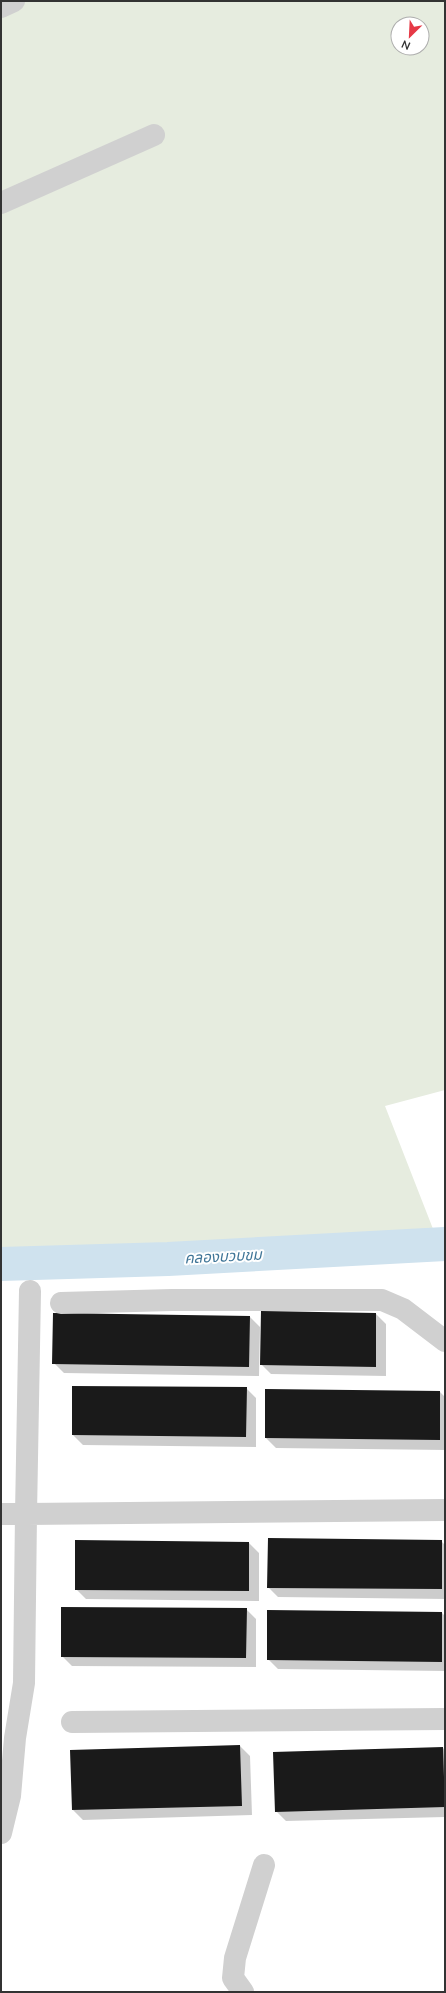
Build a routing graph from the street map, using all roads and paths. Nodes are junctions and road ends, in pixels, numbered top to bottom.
1 (14, 1) edge
2 (1, 7) edge
3 (154, 135) dead end
4 (1, 202) edge
5 (30, 1291) dead end
6 (61, 1303) dead end
7 (445, 1341) edge
8 (445, 1510) edge
9 (1, 1514) edge
10 (26, 1514) junction
11 (445, 1719) edge
12 (72, 1722) dead end
13 (1, 1833) edge
14 (264, 1865) dead end
15 (243, 1992) edge

1 - 2 street
3 - 4 street
5 - 10 street
6 - 7 street
8 - 10 street
9 - 10 street
10 - 13 street
11 - 12 street
14 - 15 street

